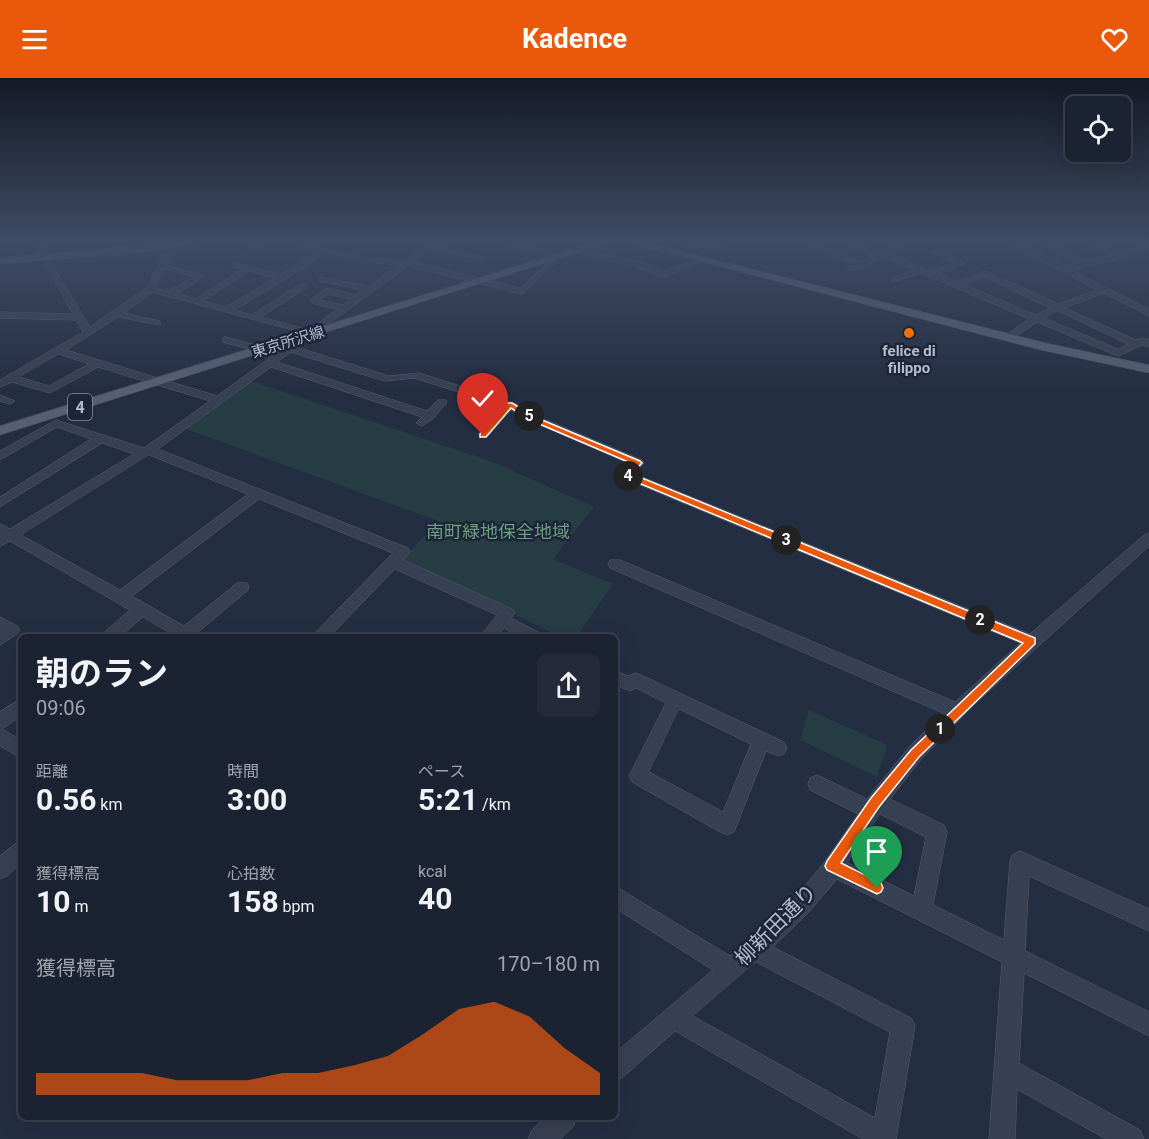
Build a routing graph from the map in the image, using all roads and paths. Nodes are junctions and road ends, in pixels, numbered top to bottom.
1 (65, 291) edge
2 (148, 291) edge
3 (156, 291) edge
4 (176, 291) edge
5 (215, 291) edge
6 (260, 291) edge
7 (296, 291) edge
8 (368, 291) edge
9 (452, 291) edge
10 (823, 291) edge
11 (971, 291) edge
12 (1021, 291) edge
13 (1104, 291) edge
14 (1106, 291) edge
15 (170, 294) junction
16 (358, 298) junction
17 (197, 302) junction
18 (344, 308) junction
19 (1058, 308) junction
20 (228, 310) junction
21 (1149, 313) edge
22 (117, 314) junction
23 (0, 315) edge
24 (80, 317) junction
25 (255, 317) junction
26 (1037, 318) junction
27 (158, 324) dead end
28 (317, 332) junction
29 (88, 333) junction
30 (1009, 337) junction
31 (226, 340) dead end
32 (1136, 344) junction
33 (1149, 344) edge
34 (288, 345) junction
35 (58, 351) junction
36 (257, 351) junction
37 (97, 363) junction
38 (270, 363) junction
39 (1149, 369) edge
40 (11, 378) junction
41 (160, 382) junction
42 (0, 384) edge
43 (219, 400) junction
44 (442, 402) dead end
45 (510, 405) junction
46 (0, 431) edge
47 (483, 435) dead end
48 (101, 438) junction
49 (146, 452) junction
50 (0, 456) edge
51 (258, 493) junction
52 (0, 503) edge
53 (3, 535) edge
54 (1149, 538) edge
55 (394, 562) junction
56 (615, 564) dead end
57 (242, 587) dead end
58 (122, 596) junction
59 (143, 608) junction
60 (501, 620) junction
61 (0, 623) edge
62 (111, 634) edge
63 (187, 634) edge
64 (190, 634) edge
65 (322, 634) edge
66 (490, 634) edge
67 (528, 634) edge
68 (0, 639) edge
69 (1031, 641) junction
70 (618, 678) edge
71 (676, 699) junction
72 (18, 708) edge
73 (958, 711) junction
74 (0, 722) edge
75 (0, 736) edge
76 (18, 748) edge
77 (817, 784) dead end
78 (872, 806) junction
79 (18, 853) edge
80 (832, 866) junction
81 (0, 869) edge
82 (618, 898) edge
83 (922, 909) junction
84 (1149, 920) edge
85 (755, 950) junction
86 (1013, 956) junction
87 (731, 969) junction
88 (674, 1018) junction
89 (1149, 1024) edge
90 (618, 1066) edge
91 (1007, 1070) junction
92 (562, 1120) edge
93 (541, 1139) edge
94 (1002, 1139) edge
95 (1131, 1139) edge

1 - 24 street
2 - 22 street
3 - 15 street
4 - 15 street
5 - 17 street
6 - 20 street
7 - 25 street
8 - 16 street
9 - 28 main road, 東京所沢線 / 4
10 - 30 main road
11 - 26 street
12 - 19 street
13 - 19 street
14 - 21 street
15 - 17 street
16 - 18 street
16 - 18 street
17 - 20 street
18 - 28 street
19 - 26 street
19 - 32 street
20 - 25 street
22 - 27 street
22 - 29 street
23 - 24 street
24 - 29 street
25 - 28 street
26 - 30 street
26 - 32 street
28 - 34 main road, 東京所沢線 / 4
29 - 35 street
30 - 39 main road
31 - 36 street
32 - 33 street
34 - 36 main road, 東京所沢線 / 4
34 - 38 street
34 - 45 street
35 - 37 street
35 - 40 street
36 - 41 main road, 東京所沢線 / 4
37 - 40 street
37 - 41 street
38 - 43 street
38 - 44 street
40 - 42 street
41 - 43 street
41 - 46 main road, 東京所沢線 / 4
43 - 49 street
45 - 47 street
45 - 69 street
48 - 49 street
48 - 50 street
48 - 52 street
49 - 51 street
49 - 53 street
51 - 55 street
51 - 58 street
53 - 58 street
54 - 69 street, 柳新田通り
55 - 60 street
55 - 65 street
56 - 73 street
57 - 64 street
58 - 59 street
59 - 62 street
59 - 63 street
60 - 66 street
60 - 67 street
61 - 68 street
69 - 73 street, 柳新田通り
70 - 71 street
71 - 71 street
72 - 74 street
73 - 78 street, 柳新田通り
75 - 76 street
77 - 78 street
78 - 80 street, 柳新田通り
78 - 83 street
79 - 81 street
80 - 83 street
80 - 85 street, 柳新田通り
82 - 87 street
83 - 86 street
84 - 86 street
85 - 87 street, 柳新田通り
85 - 88 street
86 - 89 street
86 - 91 street
87 - 88 street, 柳新田通り
88 - 90 street, 柳新田通り
91 - 94 street
91 - 95 street
92 - 93 street

